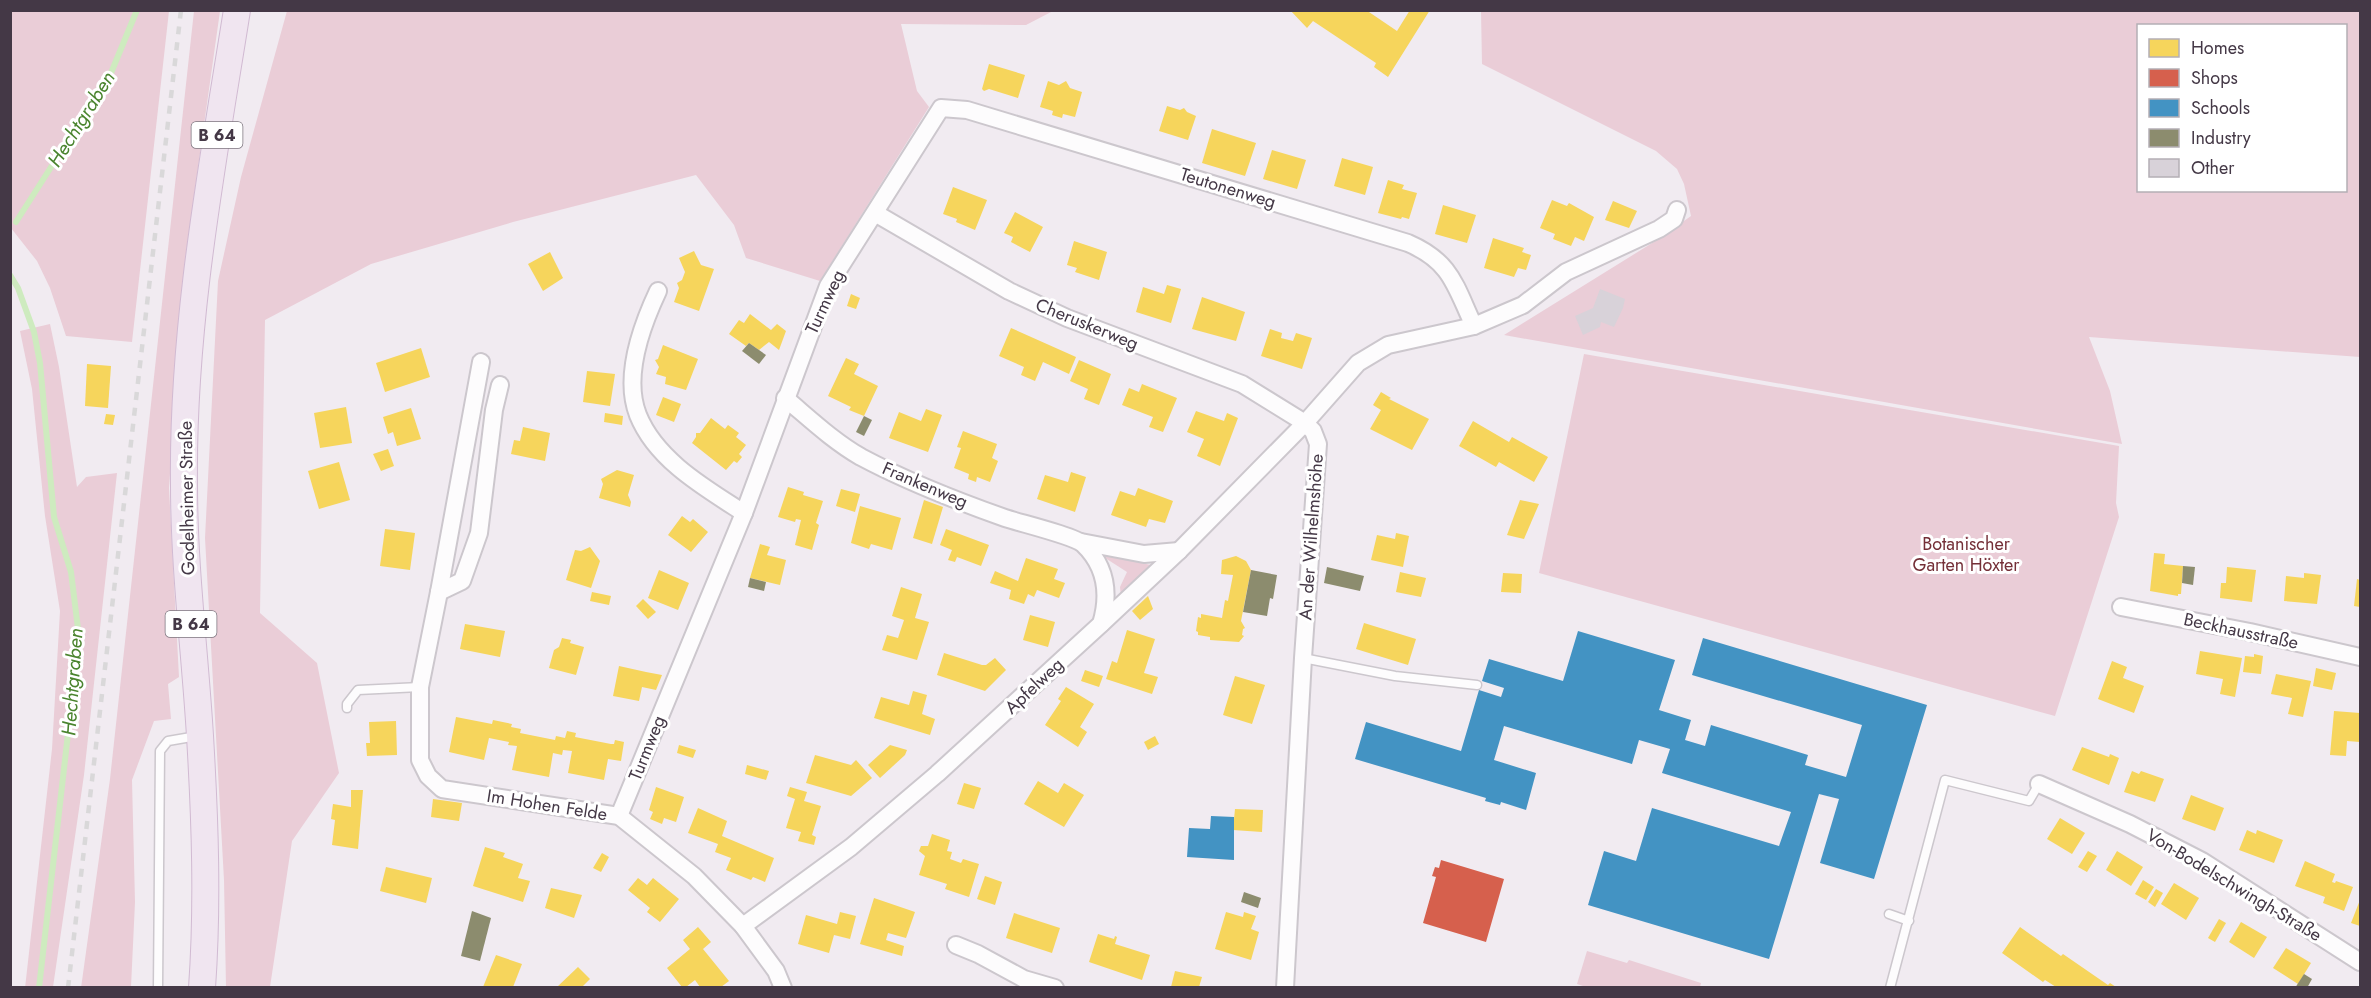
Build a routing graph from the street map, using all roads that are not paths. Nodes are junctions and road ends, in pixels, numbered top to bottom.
1 (237, 10) edge
2 (941, 108) joint
3 (1677, 210) dead end
4 (875, 213) junction
5 (658, 291) dead end
6 (1474, 326) junction
7 (481, 362) dead end
8 (500, 385) dead end
9 (785, 398) junction
10 (1305, 423) junction
11 (744, 513) junction
12 (1081, 542) junction
13 (1179, 551) junction
14 (439, 592) junction
15 (2121, 607) dead end
16 (1101, 624) junction
17 (2361, 657) edge
18 (1303, 658) junction
19 (1477, 685) dead end
20 (420, 687) junction
21 (348, 708) dead end
22 (200, 736) junction
23 (2039, 784) joint
24 (619, 816) junction
25 (1889, 914) dead end
26 (1910, 921) junction
27 (743, 926) junction
28 (956, 945) dead end
29 (2361, 962) edge
30 (158, 987) edge
31 (202, 987) edge
32 (783, 987) edge
33 (1054, 987) edge
34 (1285, 987) edge
35 (1890, 987) edge

1 - 22 main road, Godelheimer Straße / B 64
2 - 4 street, Turmweg
2 - 6 street, Teutonenweg
3 - 6 street
4 - 9 street, Turmweg
4 - 10 street, Cheruskerweg
5 - 11 street
6 - 10 street
7 - 14 street, Im Hohen Felde
8 - 14 street
9 - 11 street, Turmweg
9 - 12 street, Frankenweg
10 - 13 street, Apfelweg
10 - 18 street, An der Wilhelmshöhe
11 - 24 street, Turmweg
12 - 13 street, Frankenweg
12 - 16 street
13 - 16 street, Apfelweg
14 - 20 street, Im Hohen Felde
15 - 17 street, Beckhausstraße
16 - 27 street, Apfelweg
18 - 19 lane
18 - 34 street, An der Wilhelmshöhe
20 - 21 lane
20 - 24 street, Im Hohen Felde
22 - 30 lane
22 - 31 main road, Godelheimer Straße / B 64
23 - 26 lane
23 - 29 street, Von-Bodelschwingh-Straße
24 - 27 street, Im Hohen Felde
25 - 26 lane
26 - 35 lane
27 - 32 street, Im Hohen Felde
28 - 33 street

